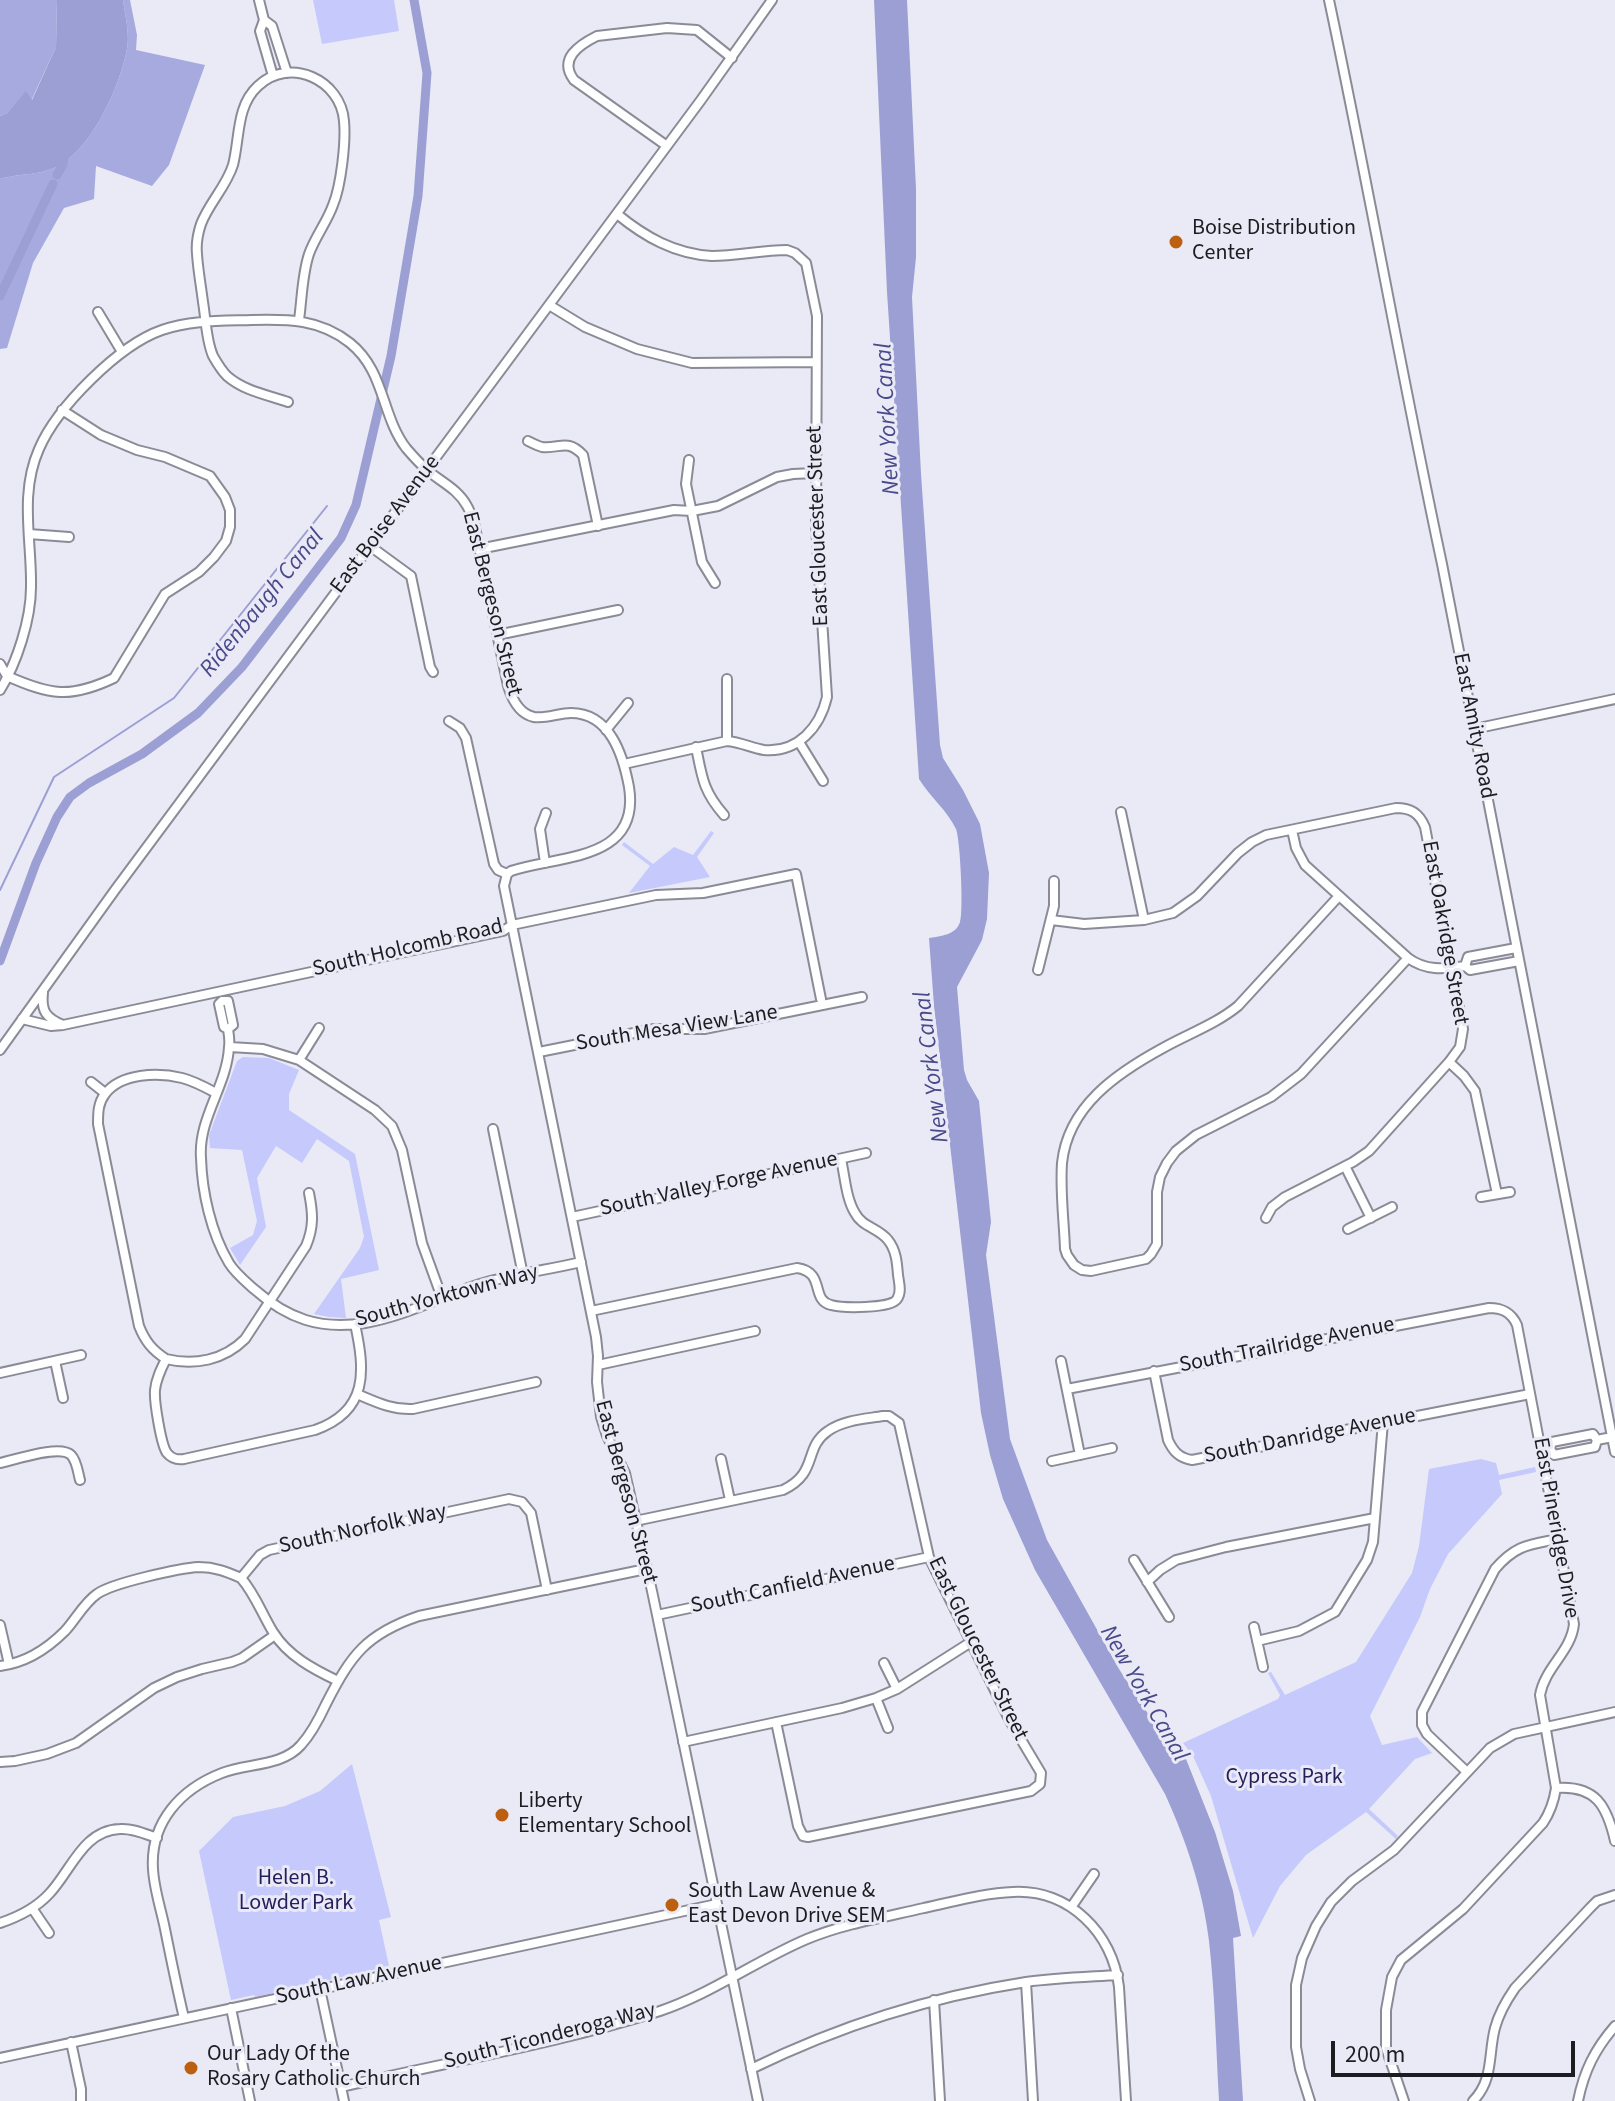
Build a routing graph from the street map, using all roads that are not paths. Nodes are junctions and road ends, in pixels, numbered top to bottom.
1 (259, 0) edge
2 (772, 0) edge
3 (1329, 0) edge
4 (264, 20) junction
5 (732, 58) junction
6 (287, 73) junction
7 (273, 76) junction
8 (667, 146) junction
9 (617, 214) junction
10 (549, 305) junction
11 (98, 312) dead end
12 (299, 320) junction
13 (206, 322) junction
14 (122, 352) junction
15 (816, 362) junction
16 (288, 402) dead end
17 (62, 410) junction
18 (528, 441) dead end
19 (689, 460) dead end
20 (427, 470) junction
21 (815, 473) junction
22 (692, 511) junction
23 (598, 526) junction
24 (29, 534) junction
25 (69, 537) dead end
26 (370, 546) junction
27 (479, 549) junction
28 (715, 583) dead end
29 (618, 610) dead end
30 (497, 635) junction
31 (0, 664) edge
32 (433, 672) dead end
33 (4, 676) edge
34 (727, 679) dead end
35 (0, 690) edge
36 (1615, 699) edge
37 (628, 703) dead end
38 (449, 721) dead end
39 (1474, 729) junction
40 (606, 730) junction
41 (727, 741) junction
42 (799, 742) junction
43 (696, 747) junction
44 (624, 764) junction
45 (823, 781) dead end
46 (1121, 812) dead end
47 (546, 813) dead end
48 (724, 815) dead end
49 (1292, 830) junction
50 (545, 863) junction
51 (507, 874) junction
52 (1054, 881) dead end
53 (1339, 896) junction
54 (1051, 920) junction
55 (1144, 920) junction
56 (512, 925) junction
57 (1516, 948) junction
58 (1408, 958) junction
59 (1519, 961) junction
60 (1465, 966) junction
61 (1452, 968) junction
62 (1038, 970) dead end
63 (44, 989) junction
64 (222, 996) junction
65 (862, 997) dead end
66 (821, 999) dead end
67 (22, 1019) junction
68 (63, 1025) junction
69 (319, 1028) dead end
70 (230, 1047) junction
71 (0, 1050) edge
72 (539, 1052) junction
73 (299, 1060) junction
74 (1449, 1062) junction
75 (91, 1082) dead end
76 (105, 1093) junction
77 (216, 1093) junction
78 (493, 1129) dead end
79 (866, 1153) dead end
80 (841, 1159) junction
81 (1345, 1166) junction
82 (1510, 1192) dead end
83 (309, 1193) dead end
84 (1497, 1194) junction
85 (1481, 1197) dead end
86 (1392, 1207) dead end
87 (572, 1217) junction
88 (1266, 1218) dead end
89 (1371, 1218) junction
90 (1348, 1229) dead end
91 (581, 1262) junction
92 (523, 1275) junction
93 (442, 1298) junction
94 (269, 1302) junction
95 (591, 1311) junction
96 (1507, 1312) joint
97 (355, 1324) junction
98 (755, 1331) dead end
99 (81, 1355) dead end
100 (166, 1359) junction
101 (55, 1361) junction
102 (1061, 1361) dead end
103 (598, 1365) junction
104 (1154, 1371) junction
105 (0, 1373) edge
106 (536, 1382) dead end
107 (1067, 1389) junction
108 (357, 1394) junction
109 (1530, 1394) junction
110 (63, 1398) dead end
111 (1383, 1422) junction
112 (1612, 1437) junction
113 (1112, 1448) dead end
114 (1545, 1450) junction
115 (1615, 1452) edge
116 (1080, 1455) junction
117 (721, 1459) dead end
118 (1052, 1461) dead end
119 (0, 1463) edge
120 (80, 1480) dead end
121 (730, 1500) junction
122 (1375, 1518) junction
123 (635, 1521) junction
124 (1558, 1539) junction
125 (929, 1557) junction
126 (1134, 1560) dead end
127 (646, 1569) junction
128 (241, 1578) junction
129 (1147, 1582) junction
130 (547, 1590) junction
131 (657, 1615) junction
132 (1169, 1617) dead end
133 (0, 1625) edge
134 (1254, 1627) dead end
135 (275, 1635) junction
136 (1257, 1641) junction
137 (971, 1642) junction
138 (884, 1663) dead end
139 (5, 1665) edge
140 (1263, 1667) dead end
141 (338, 1681) junction
142 (897, 1689) junction
143 (876, 1698) junction
144 (1615, 1712) edge
145 (776, 1722) junction
146 (1544, 1727) junction
147 (888, 1728) dead end
148 (683, 1742) junction
149 (0, 1762) edge
150 (1467, 1772) junction
151 (1556, 1788) junction
152 (157, 1838) junction
153 (1615, 1841) edge
154 (1094, 1874) dead end
155 (1615, 1895) edge
156 (717, 1904) junction
157 (1072, 1906) junction
158 (32, 1908) junction
159 (0, 1923) edge
160 (49, 1933) dead end
161 (1118, 1975) junction
162 (732, 1977) junction
163 (1026, 1982) junction
164 (320, 1989) junction
165 (934, 2000) junction
166 (231, 2008) junction
167 (184, 2018) junction
168 (1615, 2026) edge
169 (71, 2042) junction
170 (0, 2058) edge
171 (751, 2069) junction
172 (341, 2087) junction
173 (81, 2101) edge
174 (250, 2101) edge
175 (344, 2101) edge
176 (758, 2101) edge
177 (940, 2101) edge
178 (1033, 2101) edge
179 (1126, 2101) edge
180 (1310, 2101) edge
181 (1404, 2101) edge
182 (1473, 2101) edge
183 (1578, 2101) edge

1 - 4 street
2 - 5 street, East Boise Avenue
3 - 39 street, East Amity Road
4 - 6 street
4 - 7 street
5 - 8 street, East Boise Avenue
5 - 8 street
6 - 7 street
6 - 12 street
7 - 13 street
8 - 9 street, East Boise Avenue
9 - 10 street, East Boise Avenue
9 - 15 street, East Gloucester Street
10 - 15 street
10 - 20 street, East Boise Avenue
11 - 14 street
12 - 13 street
12 - 20 street, East Bergeson Street
13 - 14 street
13 - 16 street
14 - 17 street
15 - 21 street, East Gloucester Street
17 - 24 street
17 - 33 street
18 - 23 street
19 - 22 street
20 - 26 street, East Boise Avenue
20 - 27 street, East Bergeson Street
21 - 22 street
21 - 42 street, East Gloucester Street
22 - 23 street
22 - 28 street
23 - 27 street
24 - 25 street
24 - 33 street
26 - 32 street
26 - 63 street, East Boise Avenue
27 - 30 street, East Bergeson Street
29 - 30 street
30 - 40 street, East Bergeson Street
31 - 33 street
33 - 35 street
34 - 41 street
36 - 39 street
37 - 40 street
38 - 51 street
39 - 57 street, East Amity Road
40 - 44 street
41 - 42 street
41 - 43 street
42 - 45 street
43 - 44 street
43 - 48 street
44 - 50 street
46 - 55 street
47 - 50 street
49 - 53 street
49 - 55 street
49 - 61 street, East Oakridge Street
50 - 51 street
51 - 56 street, East Bergeson Street
52 - 54 street
53 - 58 street
53 - 58 street
54 - 55 street
54 - 62 street
56 - 64 street, South Holcomb Road
56 - 66 street, South Holcomb Road
56 - 72 street, East Bergeson Street
57 - 59 street, East Amity Road
57 - 60 street
58 - 61 street
59 - 60 street
59 - 112 street, East Amity Road
60 - 61 street
61 - 74 street, East Oakridge Street
63 - 67 street, East Boise Avenue
63 - 68 street
64 - 68 street, South Holcomb Road
64 - 70 street
65 - 72 street, South Mesa View Lane
67 - 68 street, South Holcomb Road
67 - 71 street, East Boise Avenue
69 - 73 street
70 - 73 street
70 - 77 street, South Yorktown Way
72 - 87 street, East Bergeson Street
73 - 93 street
74 - 81 street
74 - 84 street
75 - 76 street
76 - 77 street
76 - 100 street
77 - 94 street, South Yorktown Way
78 - 92 street
79 - 80 street, South Valley Forge Avenue
80 - 87 street, South Valley Forge Avenue
80 - 95 street
81 - 88 street
81 - 89 street
82 - 84 street
83 - 94 street
84 - 85 street
86 - 89 street
87 - 91 street, East Bergeson Street
89 - 90 street
91 - 92 street, South Yorktown Way
91 - 95 street, East Bergeson Street
92 - 93 street, South Yorktown Way
93 - 97 street, South Yorktown Way
94 - 97 street, South Yorktown Way
94 - 100 street
95 - 103 street, East Bergeson Street
96 - 104 street, South Trailridge Avenue
96 - 109 street, East Pineridge Drive
97 - 108 street
98 - 103 street
99 - 101 street
100 - 108 street
101 - 105 street
101 - 110 street
102 - 107 street
103 - 123 street, East Bergeson Street
104 - 107 street, South Trailridge Avenue
104 - 111 street, South Danridge Avenue
106 - 108 street
107 - 116 street
109 - 111 street, South Danridge Avenue
109 - 114 street, East Pineridge Drive
111 - 122 street
112 - 114 street
112 - 115 street, East Amity Road
113 - 116 street
114 - 124 street, East Pineridge Drive
116 - 118 street
117 - 121 street
119 - 120 street
121 - 123 street
121 - 125 street, East Gloucester Street
122 - 129 street
122 - 136 street
123 - 127 street, East Bergeson Street
124 - 146 street, East Pineridge Drive
124 - 150 street
125 - 131 street, South Canfield Avenue
125 - 137 street, East Gloucester Street
126 - 129 street
127 - 130 street
127 - 131 street, East Bergeson Street
128 - 130 street, South Norfolk Way
128 - 135 street
128 - 139 street
129 - 132 street
130 - 141 street
131 - 148 street, East Bergeson Street
133 - 139 street
134 - 136 street
135 - 141 street
135 - 149 street
136 - 140 street
137 - 142 street
137 - 145 street, East Gloucester Street
138 - 142 street
141 - 152 street
142 - 143 street
143 - 145 street
143 - 147 street
144 - 146 street
145 - 148 street
146 - 150 street
146 - 151 street, East Pineridge Drive
148 - 156 street, East Bergeson Street
150 - 180 street
151 - 153 street
151 - 181 street
152 - 158 street
152 - 167 street
154 - 157 street
155 - 182 street
156 - 162 street, East Bergeson Street
156 - 164 street, South Law Avenue
157 - 161 street, South Ticonderoga Way
157 - 162 street, South Ticonderoga Way
158 - 159 street
158 - 160 street
161 - 163 street
161 - 179 street, South Ticonderoga Way
162 - 171 street, East Bergeson Street
162 - 172 street, South Ticonderoga Way
163 - 165 street
163 - 178 street
164 - 166 street, South Law Avenue
164 - 172 street
165 - 171 street
165 - 177 street
166 - 167 street, South Law Avenue
166 - 174 street
167 - 169 street, South Law Avenue
168 - 183 street
169 - 170 street, South Law Avenue
169 - 173 street
171 - 176 street, East Bergeson Street
172 - 175 street

